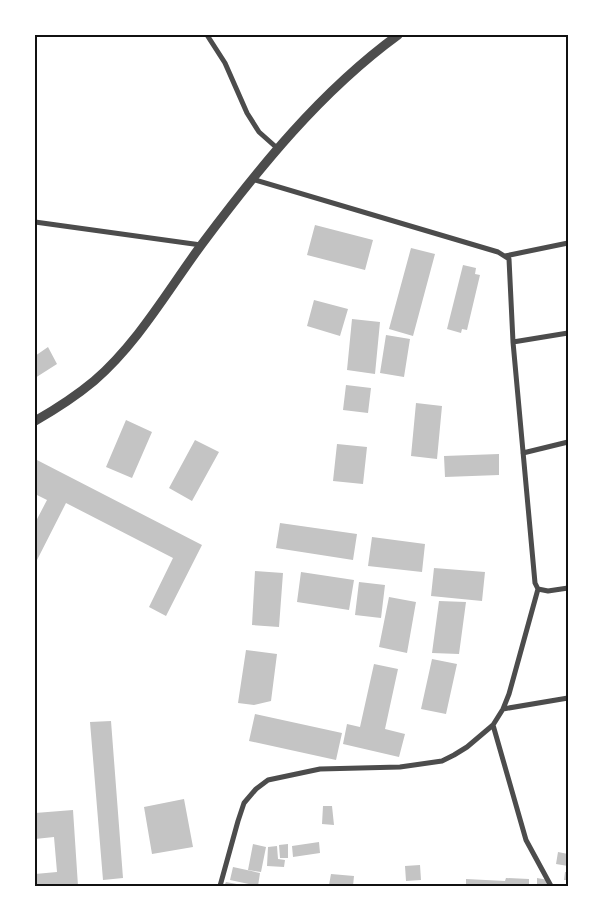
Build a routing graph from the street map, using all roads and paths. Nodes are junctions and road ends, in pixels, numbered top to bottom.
1 (208, 35) edge
2 (398, 35) edge
3 (277, 148) junction
4 (251, 179) junction
5 (35, 222) edge
6 (568, 242) edge
7 (202, 245) junction
8 (505, 256) junction
9 (568, 333) edge
10 (514, 342) junction
11 (35, 421) edge
12 (568, 442) edge
13 (523, 453) junction
14 (568, 588) edge
15 (538, 589) junction
16 (568, 698) edge
17 (503, 709) junction
18 (492, 725) junction
19 (220, 886) edge
20 (551, 886) edge

1 - 3 street
2 - 3 street
3 - 4 street
4 - 7 street
4 - 8 street
5 - 7 street
6 - 8 street
7 - 11 street
8 - 10 street
9 - 10 street
10 - 13 street
12 - 13 street
13 - 15 street
14 - 15 street
15 - 17 street
16 - 17 street
17 - 18 street
18 - 19 street
18 - 20 street

